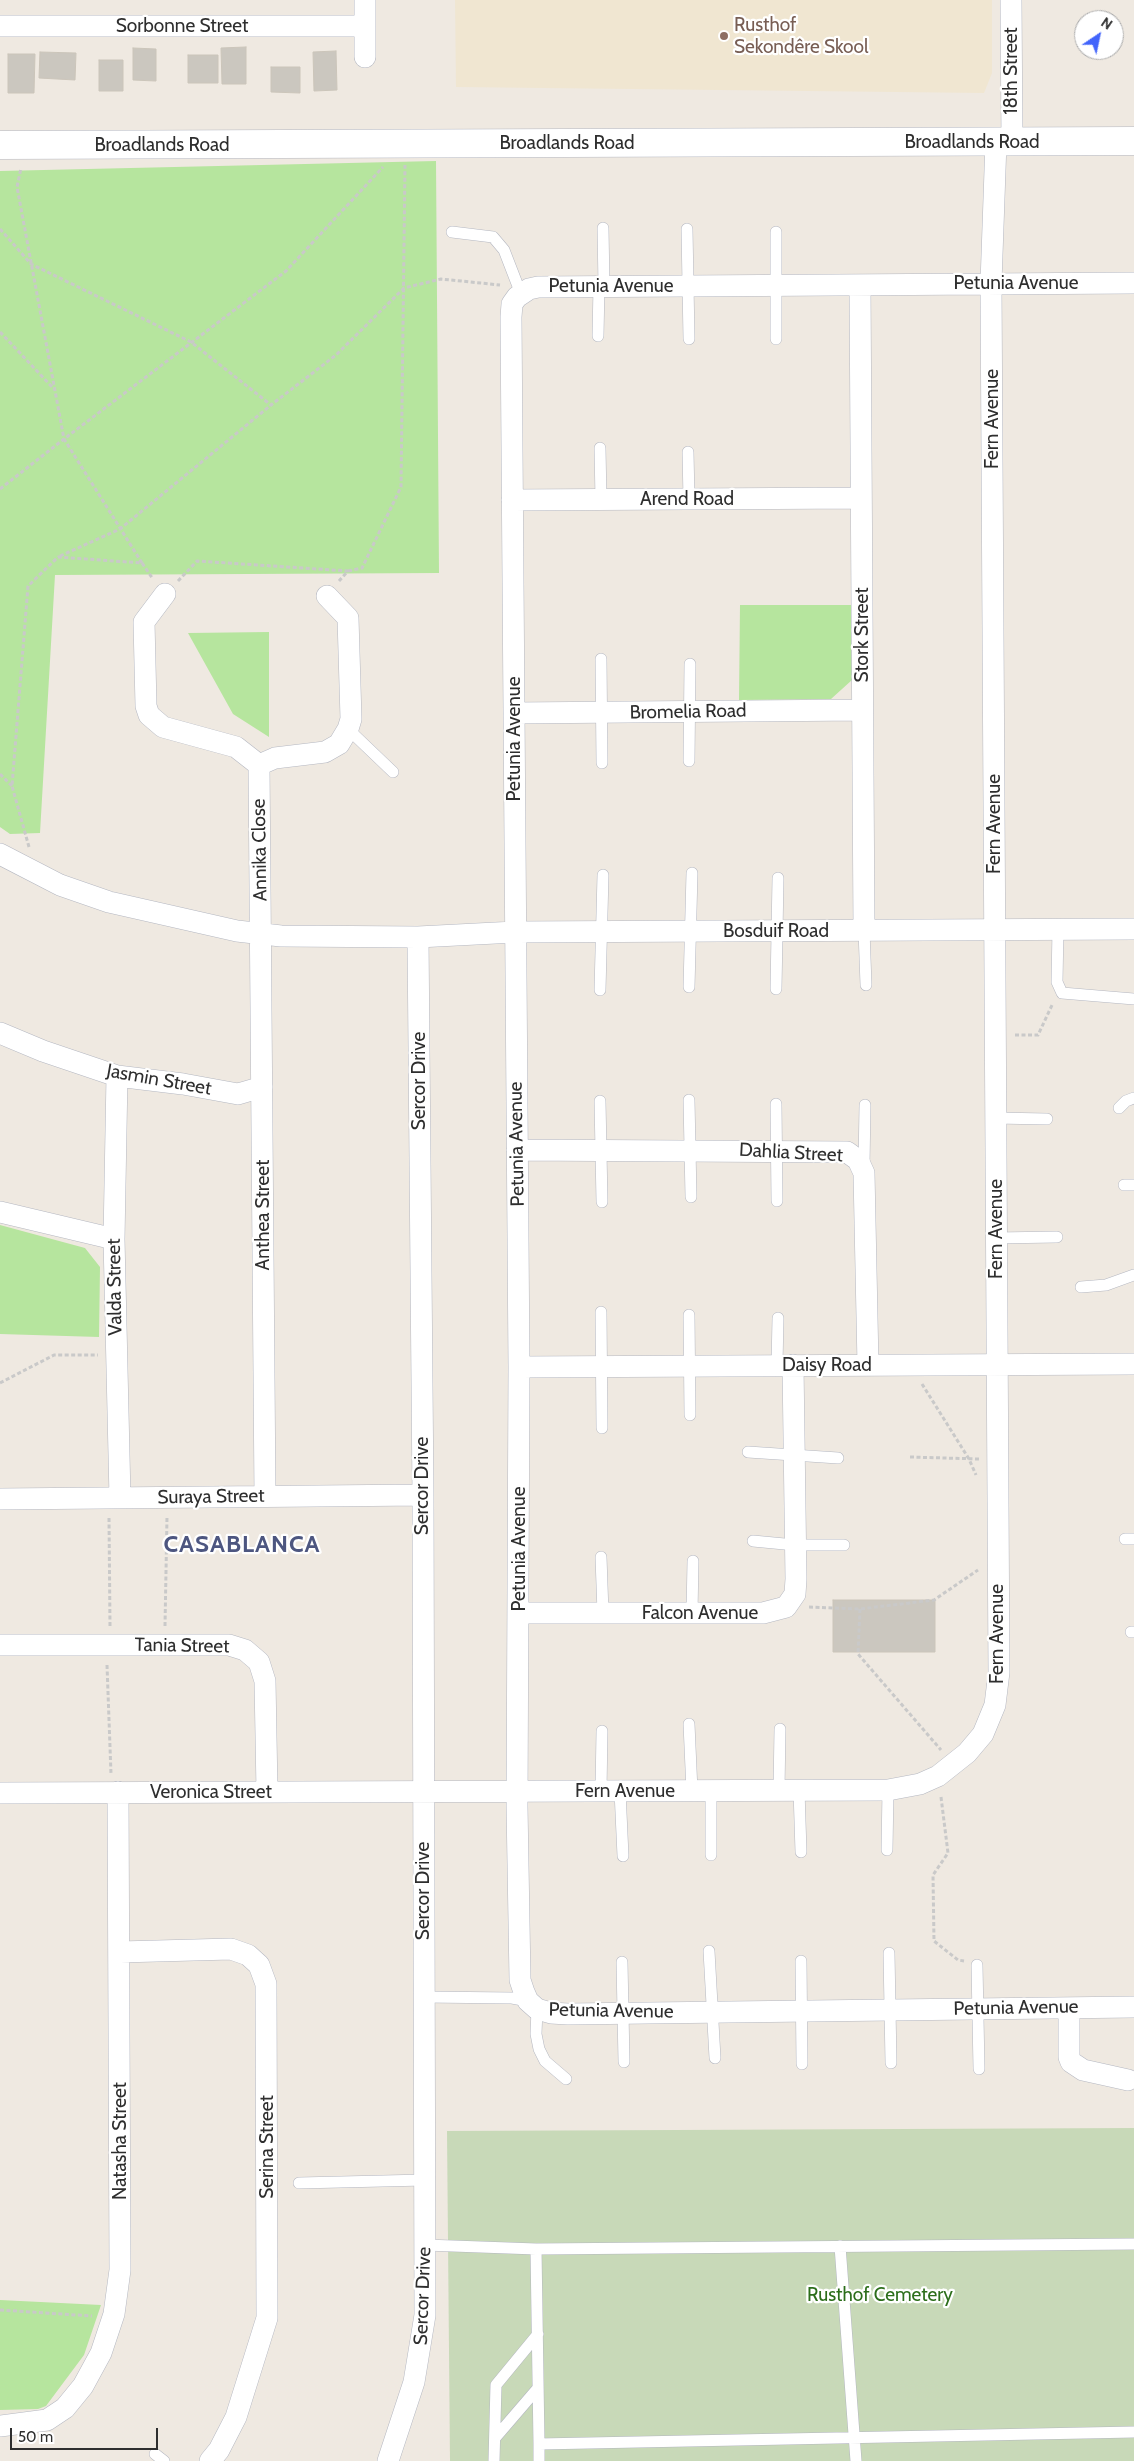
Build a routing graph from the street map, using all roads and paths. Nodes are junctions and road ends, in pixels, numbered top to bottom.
1 (365, 0) edge
2 (1011, 0) edge
3 (0, 26) edge
4 (365, 26) junction
5 (365, 57) dead end
6 (1134, 141) edge
7 (1004, 142) junction
8 (405, 144) junction
9 (13, 145) edge
10 (604, 228) dead end
11 (0, 229) edge
12 (687, 229) dead end
13 (452, 232) dead end
14 (776, 232) dead end
15 (31, 264) junction
16 (991, 283) junction
17 (1134, 283) edge
18 (776, 285) junction
19 (860, 285) junction
20 (601, 286) junction
21 (688, 286) junction
22 (404, 288) junction
23 (519, 290) junction
24 (0, 332) edge
25 (598, 336) dead end
26 (689, 338) dead end
27 (776, 339) dead end
28 (192, 342) junction
29 (54, 389) junction
30 (272, 405) junction
31 (64, 439) junction
32 (600, 448) dead end
33 (688, 452) dead end
34 (0, 488) edge
35 (862, 498) junction
36 (688, 499) junction
37 (512, 500) junction
38 (601, 500) junction
39 (120, 529) junction
40 (58, 556) junction
41 (142, 563) junction
42 (348, 571) junction
43 (165, 594) junction
44 (327, 596) joint
45 (601, 659) dead end
46 (690, 664) dead end
47 (862, 710) junction
48 (689, 712) junction
49 (514, 713) junction
50 (602, 713) junction
51 (348, 729) junction
52 (689, 761) dead end
53 (602, 763) dead end
54 (259, 766) junction
55 (393, 772) dead end
56 (0, 774) edge
57 (12, 786) junction
58 (0, 854) edge
59 (692, 873) dead end
60 (36, 874) junction
61 (603, 875) dead end
62 (778, 878) dead end
63 (1058, 929) junction
64 (1134, 929) edge
65 (864, 930) junction
66 (994, 930) junction
67 (689, 931) junction
68 (777, 931) junction
69 (515, 932) junction
70 (600, 932) junction
71 (261, 934) junction
72 (418, 937) junction
73 (866, 985) dead end
74 (689, 987) dead end
75 (776, 989) dead end
76 (600, 990) dead end
77 (1059, 991) junction
78 (1134, 998) edge
79 (0, 1033) edge
80 (995, 1035) junction
81 (117, 1076) junction
82 (262, 1086) junction
83 (1134, 1098) edge
84 (689, 1100) dead end
85 (600, 1101) dead end
86 (776, 1104) dead end
87 (865, 1105) dead end
88 (1119, 1108) dead end
89 (995, 1118) junction
90 (1047, 1119) dead end
91 (517, 1150) junction
92 (601, 1150) junction
93 (688, 1150) junction
94 (776, 1150) junction
95 (864, 1174) junction
96 (691, 1197) dead end
97 (777, 1201) dead end
98 (602, 1202) dead end
99 (0, 1212) edge
100 (1057, 1237) dead end
101 (996, 1238) junction
102 (114, 1239) junction
103 (1134, 1275) edge
104 (1081, 1287) dead end
105 (601, 1312) dead end
106 (689, 1316) dead end
107 (778, 1318) dead end
108 (116, 1355) junction
109 (910, 1364) junction
110 (997, 1364) junction
111 (1134, 1364) edge
112 (785, 1365) junction
113 (868, 1365) junction
114 (601, 1366) junction
115 (689, 1366) junction
116 (519, 1367) junction
117 (0, 1383) edge
118 (690, 1415) dead end
119 (602, 1428) dead end
120 (748, 1452) dead end
121 (794, 1455) junction
122 (910, 1457) dead end
123 (838, 1458) dead end
124 (969, 1459) junction
125 (997, 1460) junction
126 (980, 1483) dead end
127 (423, 1495) junction
128 (265, 1496) junction
129 (168, 1497) junction
130 (120, 1498) junction
131 (0, 1499) edge
132 (753, 1541) dead end
133 (795, 1545) junction
134 (844, 1545) dead end
135 (601, 1557) dead end
136 (693, 1562) dead end
137 (998, 1568) junction
138 (786, 1607) junction
139 (860, 1609) junction
140 (520, 1613) junction
141 (692, 1613) junction
142 (603, 1614) junction
143 (0, 1645) edge
144 (172, 1645) junction
145 (689, 1724) dead end
146 (780, 1729) dead end
147 (602, 1731) dead end
148 (946, 1770) junction
149 (702, 1790) junction
150 (789, 1790) junction
151 (888, 1790) junction
152 (267, 1791) junction
153 (423, 1791) junction
154 (518, 1791) junction
155 (610, 1791) junction
156 (118, 1792) junction
157 (0, 1793) edge
158 (887, 1850) dead end
159 (801, 1852) dead end
160 (711, 1854) dead end
161 (624, 1856) dead end
162 (710, 1951) dead end
163 (120, 1952) junction
164 (889, 1953) dead end
165 (622, 1962) dead end
166 (801, 1962) dead end
167 (977, 1965) joint
168 (424, 1997) junction
169 (533, 2005) junction
170 (1134, 2007) edge
171 (1069, 2008) junction
172 (978, 2009) junction
173 (890, 2010) junction
174 (802, 2011) junction
175 (713, 2012) junction
176 (623, 2013) junction
177 (715, 2058) dead end
178 (624, 2062) dead end
179 (891, 2063) dead end
180 (802, 2064) dead end
181 (979, 2069) dead end
182 (566, 2079) dead end
183 (1128, 2080) dead end
184 (425, 2180) junction
185 (299, 2183) dead end
186 (1134, 2244) edge
187 (425, 2245) junction
188 (840, 2246) junction
189 (536, 2249) junction
190 (0, 2310) edge
191 (112, 2318) junction
192 (538, 2334) junction
193 (538, 2388) junction
194 (0, 2426) edge
195 (1134, 2432) edge
196 (494, 2438) junction
197 (855, 2438) junction
198 (539, 2444) junction
199 (210, 2461) edge
200 (388, 2461) edge
201 (494, 2461) edge
202 (540, 2461) edge
203 (856, 2461) edge

1 - 4 street
2 - 7 street, 18th Street
3 - 4 street, Sorbonne Street
4 - 5 street
6 - 7 main road, Broadlands Road
7 - 8 main road, Broadlands Road
7 - 16 street, Fern Avenue
8 - 9 main road, Broadlands Road
8 - 22 path
8 - 28 path
9 - 15 path
10 - 20 lane
11 - 15 path
12 - 21 lane
13 - 23 lane
14 - 18 lane
15 - 28 path
15 - 29 path
16 - 17 street, Petunia Avenue
16 - 19 street, Petunia Avenue
16 - 66 street, Fern Avenue
18 - 19 street, Petunia Avenue
18 - 21 street, Petunia Avenue
18 - 27 lane
19 - 35 street, Stork Street
20 - 21 street, Petunia Avenue
20 - 23 street, Petunia Avenue
20 - 25 lane
21 - 26 lane
22 - 23 path
22 - 30 path
22 - 42 path
23 - 37 street, Petunia Avenue
24 - 29 path
28 - 30 path
28 - 31 path
29 - 31 path
30 - 39 path
31 - 34 path
31 - 39 path
32 - 38 lane
33 - 36 lane
35 - 36 street, Arend Road
35 - 47 street, Stork Street
36 - 38 street, Arend Road
37 - 38 street, Arend Road
37 - 49 street, Petunia Avenue
39 - 40 path
39 - 41 path
40 - 41 path
40 - 57 path
41 - 43 path
42 - 43 path
42 - 44 path
43 - 54 street
44 - 51 street
45 - 50 lane
46 - 48 lane
47 - 48 street, Bromelia Road
47 - 65 street, Stork Street
48 - 50 street, Bromelia Road
48 - 52 lane
49 - 50 street, Bromelia Road
49 - 69 street, Petunia Avenue
50 - 53 lane
51 - 54 street
51 - 55 lane
54 - 71 street, Annika Close
56 - 57 path
57 - 60 path
58 - 60 street
59 - 67 lane
60 - 71 street
61 - 70 lane
62 - 68 lane
63 - 64 street, Bosduif Road
63 - 66 street, Bosduif Road
63 - 77 lane
65 - 66 street, Bosduif Road
65 - 68 street, Bosduif Road
65 - 73 lane, Stork Street
66 - 80 street, Fern Avenue
67 - 68 street, Bosduif Road
67 - 70 street, Bosduif Road
67 - 74 lane
68 - 75 lane
69 - 70 street, Bosduif Road
69 - 72 street, Bosduif Road
69 - 91 street, Petunia Avenue
70 - 76 lane
71 - 72 street
71 - 82 street, Anthea Street
72 - 127 street, Sercor Drive
77 - 78 lane
77 - 80 path
79 - 81 street, Jasmin Street
80 - 89 street, Fern Avenue
81 - 82 street, Jasmin Street
81 - 102 street, Valda Street
82 - 128 street, Anthea Street
83 - 88 lane
84 - 93 lane
85 - 92 lane
86 - 94 lane
87 - 95 lane
89 - 90 lane
89 - 101 street, Fern Avenue
91 - 92 street, Dahlia Street
91 - 116 street, Petunia Avenue
92 - 93 street, Dahlia Street
92 - 98 lane
93 - 94 street, Dahlia Street
93 - 96 lane
94 - 95 street, Dahlia Street
94 - 97 lane
95 - 113 street, Dahlia Street
99 - 102 street
100 - 101 lane
101 - 110 street, Fern Avenue
102 - 108 street, Valda Street
103 - 104 lane
105 - 114 lane
106 - 115 lane
107 - 112 lane
108 - 117 path
108 - 130 street, Valda Street
109 - 110 street, Daisy Road
109 - 113 street, Daisy Road
109 - 124 path
110 - 111 street, Daisy Road
110 - 125 street, Fern Avenue
112 - 113 street, Daisy Road
112 - 115 street, Daisy Road
112 - 121 street, Falcon Avenue
114 - 115 street, Daisy Road
114 - 116 street, Daisy Road
114 - 119 lane
115 - 118 lane
116 - 140 street, Petunia Avenue
120 - 121 lane
121 - 123 lane
121 - 133 street, Falcon Avenue
122 - 124 path
124 - 125 path
124 - 126 path
125 - 137 street, Fern Avenue
127 - 128 street, Suraya Street
127 - 153 street, Sercor Drive
128 - 129 street, Suraya Street
129 - 130 street, Suraya Street
129 - 144 path
130 - 131 street, Suraya Street
132 - 133 lane
133 - 134 lane
133 - 138 street, Falcon Avenue
135 - 142 lane
136 - 141 lane
137 - 139 path
137 - 148 street, Fern Avenue
138 - 139 path
138 - 141 street, Falcon Avenue
139 - 148 path
140 - 142 street, Falcon Avenue
140 - 154 street, Petunia Avenue
141 - 142 street, Falcon Avenue
143 - 144 street, Tania Street
144 - 152 street, Tania Street
145 - 149 lane
146 - 150 lane
147 - 155 lane
148 - 151 street, Fern Avenue
148 - 167 path
149 - 150 street, Fern Avenue
149 - 155 street, Fern Avenue
149 - 160 lane
150 - 151 street, Fern Avenue
150 - 159 lane
151 - 158 lane
152 - 153 street, Veronica Street
152 - 156 street, Veronica Street
153 - 154 street, Fern Avenue
153 - 168 street, Sercor Drive
154 - 155 street, Fern Avenue
154 - 169 street, Petunia Avenue
155 - 161 lane
156 - 157 street, Veronica Street
156 - 163 street, Natasha Street
162 - 175 lane
163 - 191 street, Natasha Street
163 - 199 street, Serina Street
164 - 173 lane
165 - 176 lane
166 - 174 lane
167 - 172 lane
168 - 169 lane
168 - 184 street, Sercor Drive
169 - 176 street, Petunia Avenue
169 - 182 lane
170 - 171 street, Petunia Avenue
171 - 172 street, Petunia Avenue
171 - 183 street
172 - 173 street, Petunia Avenue
172 - 181 lane
173 - 174 street, Petunia Avenue
173 - 179 lane
174 - 175 street, Petunia Avenue
174 - 180 lane
175 - 176 street, Petunia Avenue
175 - 177 lane
176 - 178 lane
184 - 185 lane
184 - 187 street, Sercor Drive
186 - 188 lane
187 - 189 lane
187 - 200 street, Sercor Drive
188 - 189 lane
188 - 197 lane
189 - 192 lane
190 - 191 path
191 - 194 street, Natasha Street
192 - 193 lane
192 - 196 lane
193 - 196 lane
193 - 198 lane
195 - 197 lane
196 - 201 lane
197 - 198 lane
197 - 203 lane
198 - 202 lane

